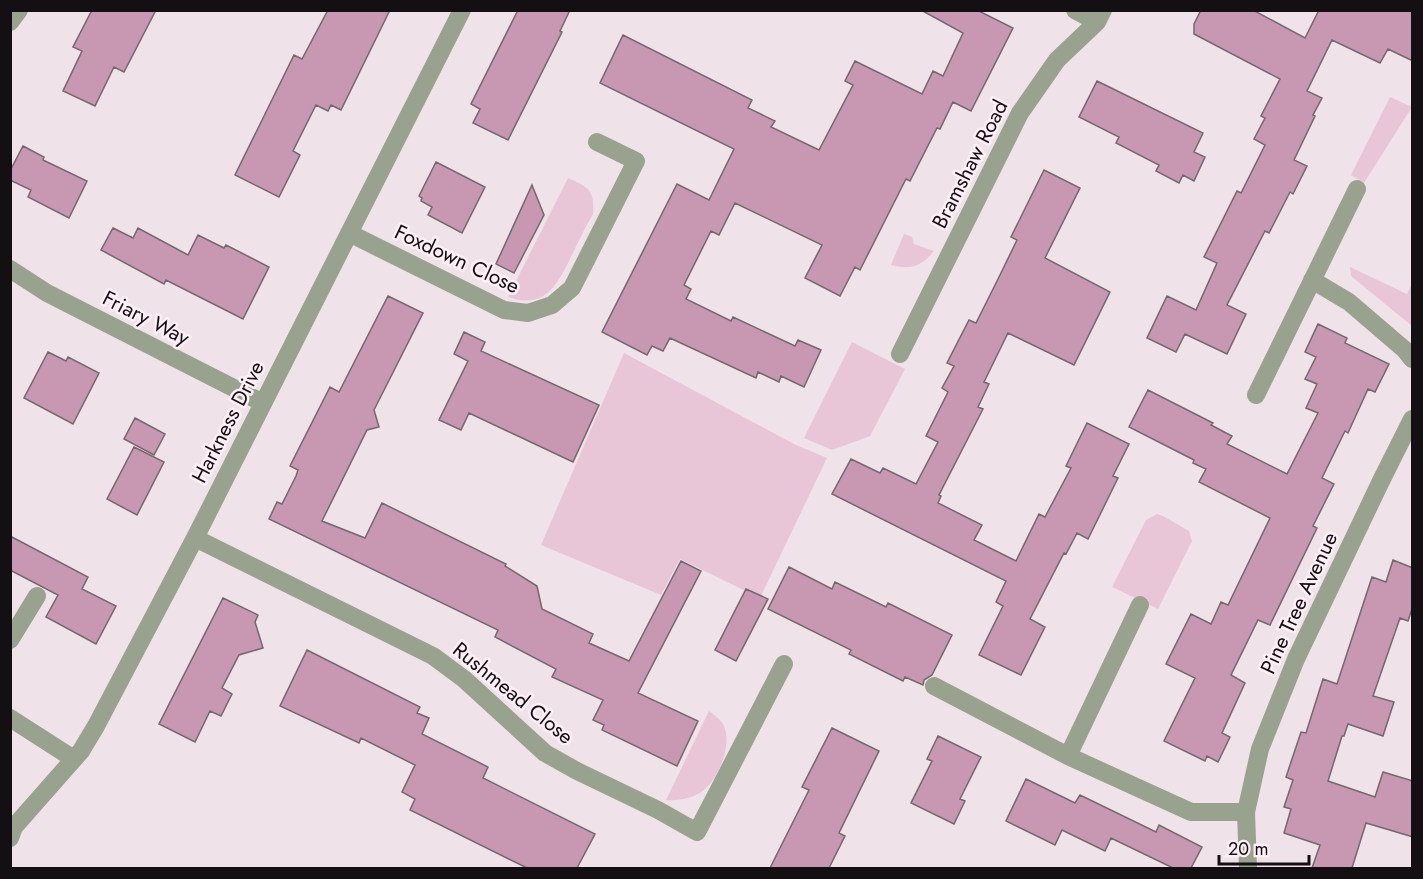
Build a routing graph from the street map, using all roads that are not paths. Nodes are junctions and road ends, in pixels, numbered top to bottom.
1 (19, 10) edge
2 (462, 10) edge
3 (1075, 10) edge
4 (1100, 16) edge
5 (10, 22) edge
6 (597, 142) dead end
7 (1357, 189) dead end
8 (349, 233) junction
9 (10, 269) edge
10 (1312, 280) junction
11 (900, 354) dead end
12 (1413, 359) edge
13 (1256, 395) dead end
14 (263, 403) junction
15 (1413, 419) edge
16 (195, 538) junction
17 (37, 596) dead end
18 (1140, 605) dead end
19 (10, 640) edge
20 (784, 664) dead end
21 (934, 686) dead end
22 (10, 718) edge
23 (1068, 756) junction
24 (74, 759) junction
25 (1246, 812) junction
26 (10, 838) edge
27 (1248, 868) edge

1 - 5 street
2 - 8 street, Harkness Drive
3 - 4 street
4 - 11 street, Bramshaw Road
6 - 8 street, Foxdown Close
7 - 10 street
8 - 14 street, Harkness Drive
9 - 14 street, Friary Way
10 - 12 street
10 - 13 street
14 - 16 street, Harkness Drive
15 - 25 street, Pine Tree Avenue
16 - 20 street, Rushmead Close
16 - 24 street, Harkness Drive
17 - 19 street
18 - 23 street
21 - 23 street
22 - 24 street
23 - 25 street
24 - 26 street, Harkness Drive
25 - 27 street, Pine Tree Avenue

